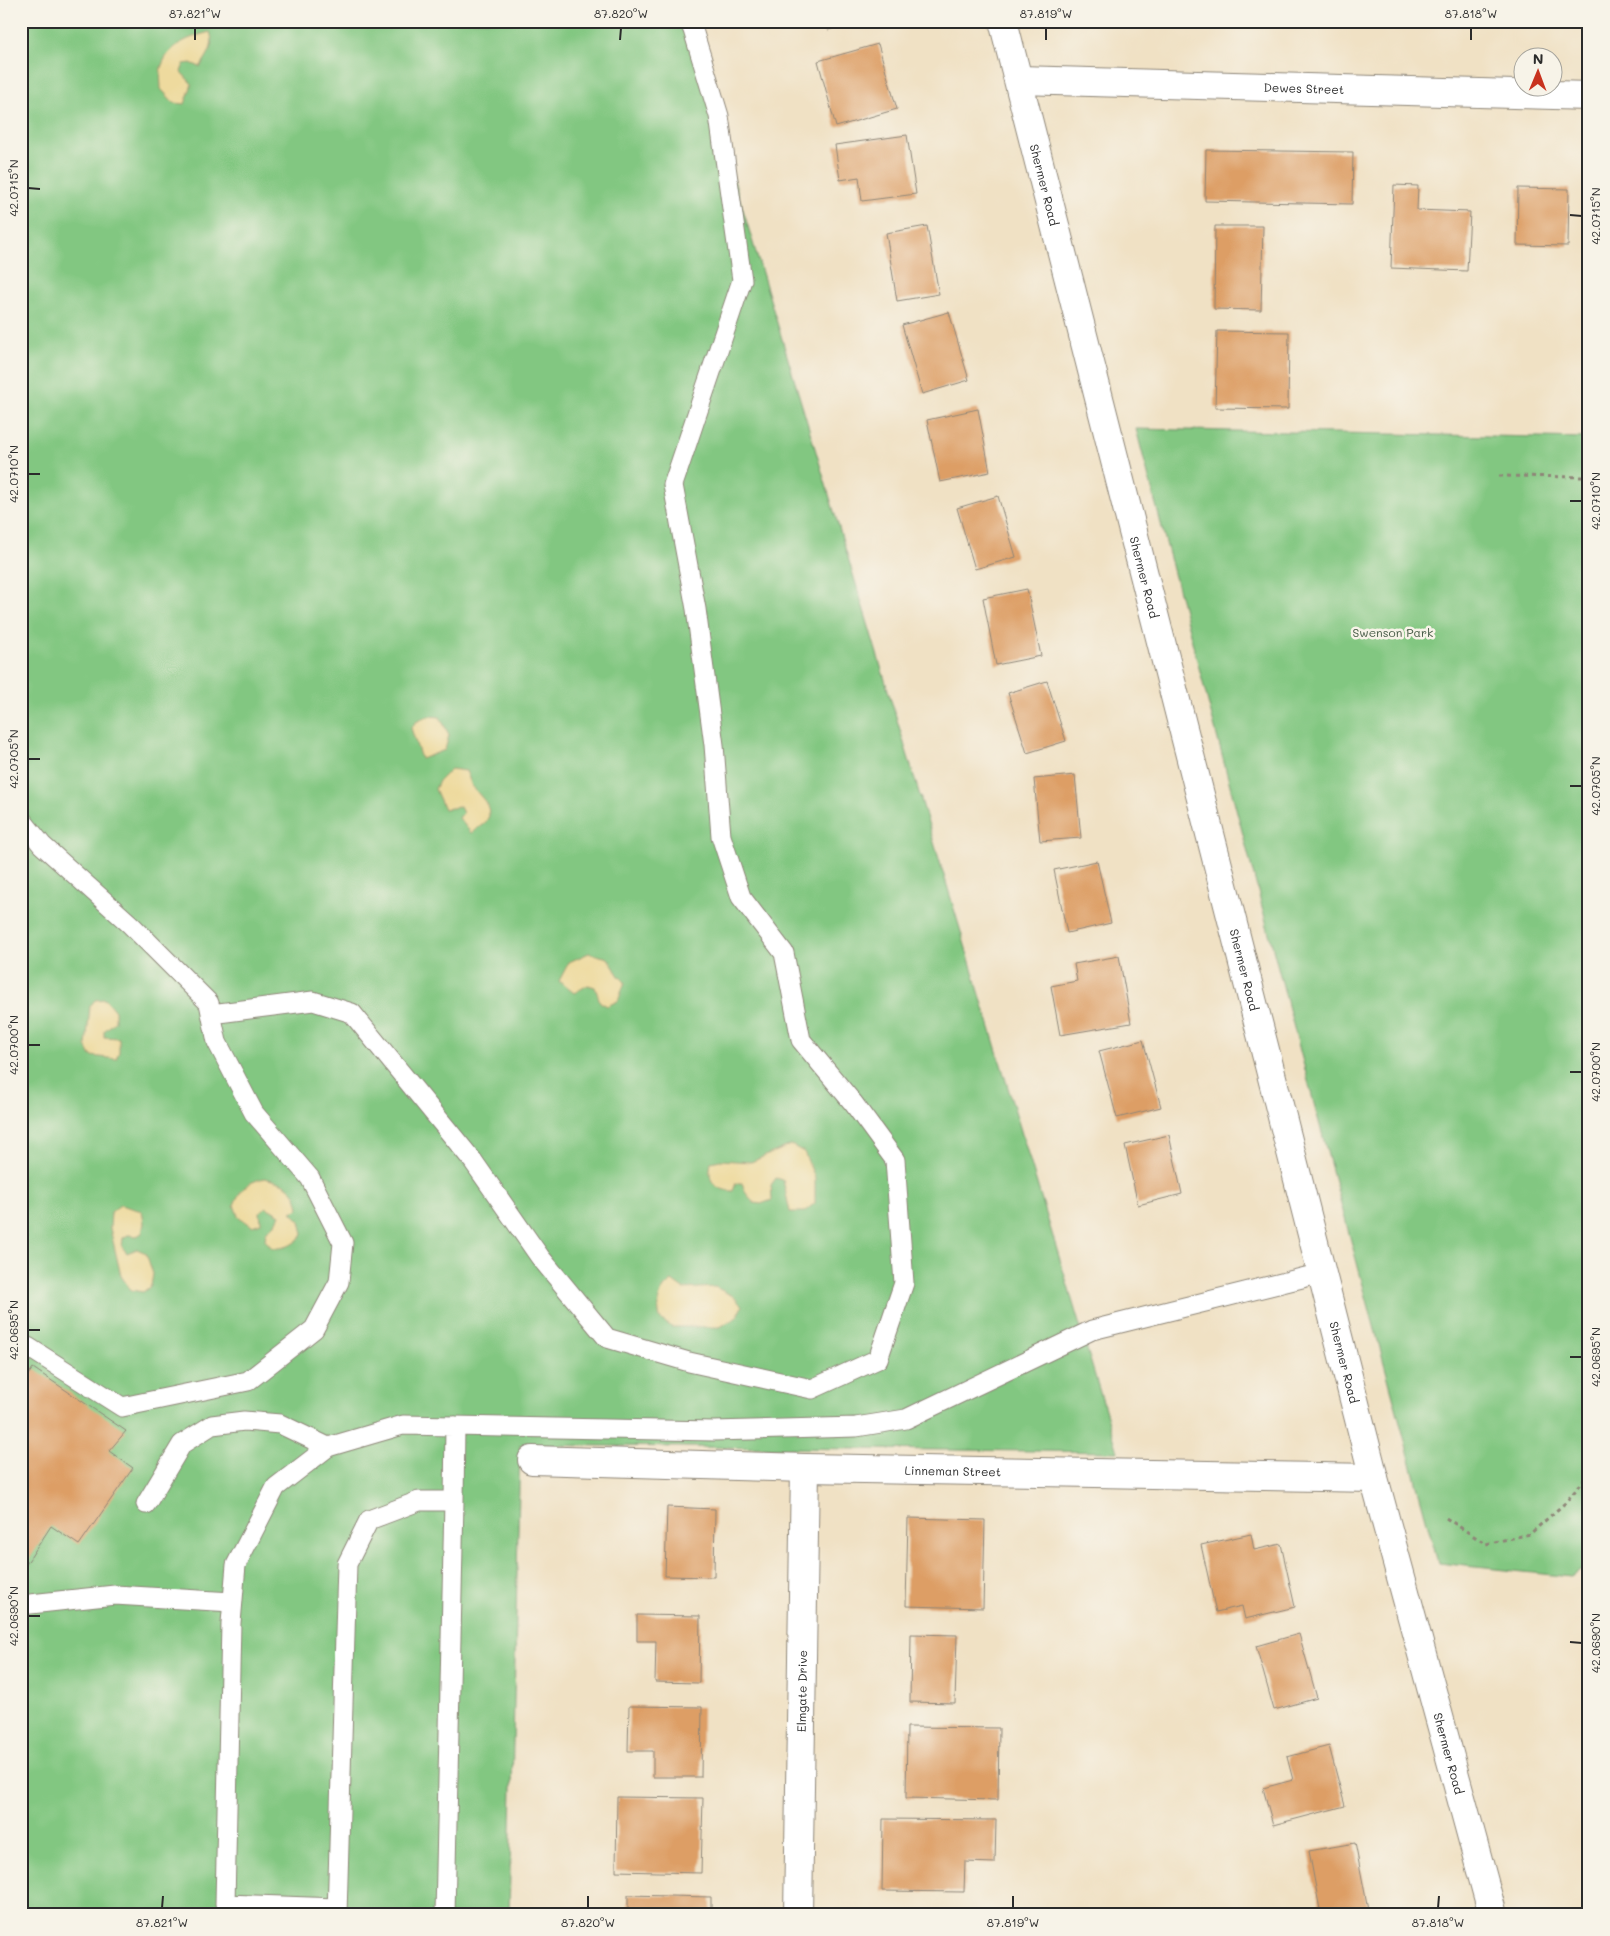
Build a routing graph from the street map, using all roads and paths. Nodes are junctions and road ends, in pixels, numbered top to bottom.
1 (689, 21) edge
2 (1003, 21) edge
3 (1019, 80) junction
4 (1589, 96) edge
5 (1499, 476) dead end
6 (1589, 477) edge
7 (21, 819) edge
8 (211, 1014) junction
9 (1322, 1273) junction
10 (21, 1356) edge
11 (455, 1426) junction
12 (328, 1447) junction
13 (532, 1460) dead end
14 (805, 1468) junction
15 (1589, 1474) edge
16 (1374, 1478) junction
17 (454, 1501) junction
18 (146, 1504) dead end
19 (1446, 1518) dead end
20 (232, 1602) junction
21 (21, 1605) edge
22 (337, 1911) edge
23 (445, 1915) edge
24 (798, 1915) edge
25 (1493, 1915) edge

1 - 8 lane
2 - 3 main road, Shermer Road
3 - 4 main road, Dewes Street
3 - 9 main road, Shermer Road
5 - 6 path
7 - 8 lane
8 - 10 lane
9 - 11 lane
9 - 16 main road, Shermer Road
11 - 12 lane
11 - 17 lane
12 - 18 lane
12 - 20 lane
13 - 14 main road, Linneman Street
14 - 16 main road, Linneman Street
14 - 24 main road, Elmgate Drive
15 - 19 path
16 - 25 main road, Shermer Road
17 - 22 lane
17 - 23 lane
20 - 21 lane
20 - 22 lane

